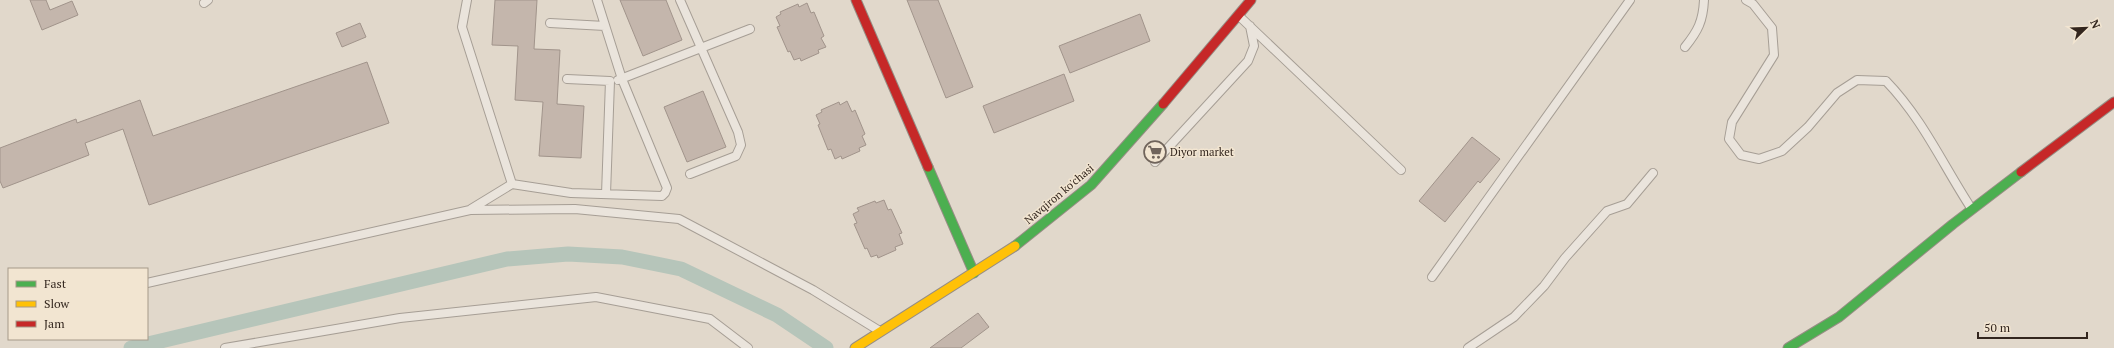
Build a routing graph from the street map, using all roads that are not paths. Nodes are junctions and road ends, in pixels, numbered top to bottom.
1 (467, 0) edge
2 (596, 0) edge
3 (680, 0) edge
4 (856, 0) edge
5 (1251, 0) edge
6 (1630, 0) edge
7 (1704, 0) edge
8 (1746, 0) edge
9 (1238, 15) junction
10 (550, 23) dead end
11 (605, 26) junction
12 (1250, 26) junction
13 (750, 29) dead end
14 (1686, 47) dead end
15 (700, 48) junction
16 (567, 79) dead end
17 (622, 79) junction
18 (610, 81) junction
19 (2114, 102) edge
20 (1155, 162) dead end
21 (1401, 170) dead end
22 (1653, 173) dead end
23 (690, 174) dead end
24 (512, 184) junction
25 (606, 194) junction
26 (470, 210) junction
27 (1971, 210) junction
28 (974, 273) junction
29 (1432, 277) dead end
30 (148, 283) edge
31 (880, 332) junction
32 (856, 347) edge
33 (225, 348) edge
34 (748, 348) edge
35 (1468, 348) edge
36 (1788, 348) edge

1 - 24 lane
2 - 11 lane
3 - 15 lane
4 - 28 street
5 - 9 street, Navqiron ko'chasi
6 - 29 lane
7 - 14 lane
8 - 27 lane
9 - 12 lane
9 - 28 street, Navqiron ko'chasi
10 - 11 lane
11 - 17 lane
12 - 20 lane
12 - 21 lane
13 - 15 lane
15 - 17 lane
15 - 23 lane
16 - 18 lane
17 - 18 lane
17 - 25 lane
18 - 25 lane
19 - 27 street
22 - 35 lane
24 - 25 lane
24 - 26 lane
26 - 30 lane
26 - 31 lane
27 - 36 street
28 - 31 street, Navqiron ko'chasi
31 - 32 street, Navqiron ko'chasi
33 - 34 lane

